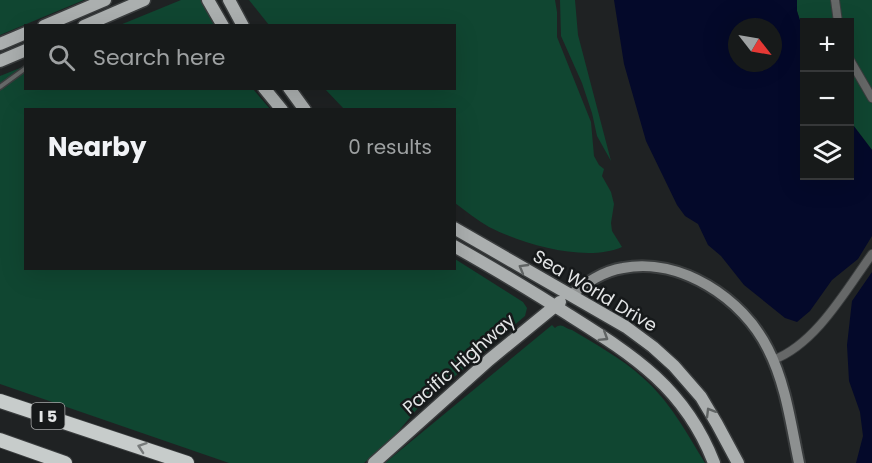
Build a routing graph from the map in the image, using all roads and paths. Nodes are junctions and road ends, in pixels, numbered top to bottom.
1 (105, 0) edge
2 (144, 0) edge
3 (208, 0) edge
4 (229, 0) edge
5 (835, 0) edge
6 (837, 18) edge
7 (49, 24) edge
8 (89, 24) edge
9 (222, 24) edge
10 (242, 24) edge
11 (24, 34) edge
12 (0, 44) edge
13 (24, 51) edge
14 (0, 61) edge
15 (854, 68) edge
16 (24, 69) edge
17 (0, 87) edge
18 (266, 90) edge
19 (290, 90) edge
20 (872, 98) edge
21 (280, 108) edge
22 (304, 108) edge
23 (456, 229) edge
24 (456, 247) edge
25 (872, 254) edge
26 (571, 295) junction
27 (555, 306) junction
28 (773, 360) junction
29 (0, 392) edge
30 (0, 401) edge
31 (96, 432) junction
32 (0, 440) edge
33 (65, 463) edge
34 (188, 463) edge
35 (374, 463) edge
36 (714, 463) edge
37 (738, 463) edge
38 (799, 463) edge

1 - 7 main road
2 - 8 main road
3 - 9 main road
4 - 10 main road
5 - 6 street
11 - 12 main road
13 - 14 main road
15 - 20 street
16 - 17 lane
18 - 21 main road
19 - 22 main road
26 -> 23 main road, Sea World Drive
24 - 27 main road, Sea World Drive
25 - 28 street
26 - 27 main road, Pacific Highway
26 - 28 main road
37 -> 26 main road, Sea World Drive
27 - 35 main road, Pacific Highway
27 -> 36 main road, Sea World Drive
28 - 38 main road
29 - 31 highway
30 - 31 highway, I 5
34 -> 31 highway, I 5
32 - 33 highway, I 5

